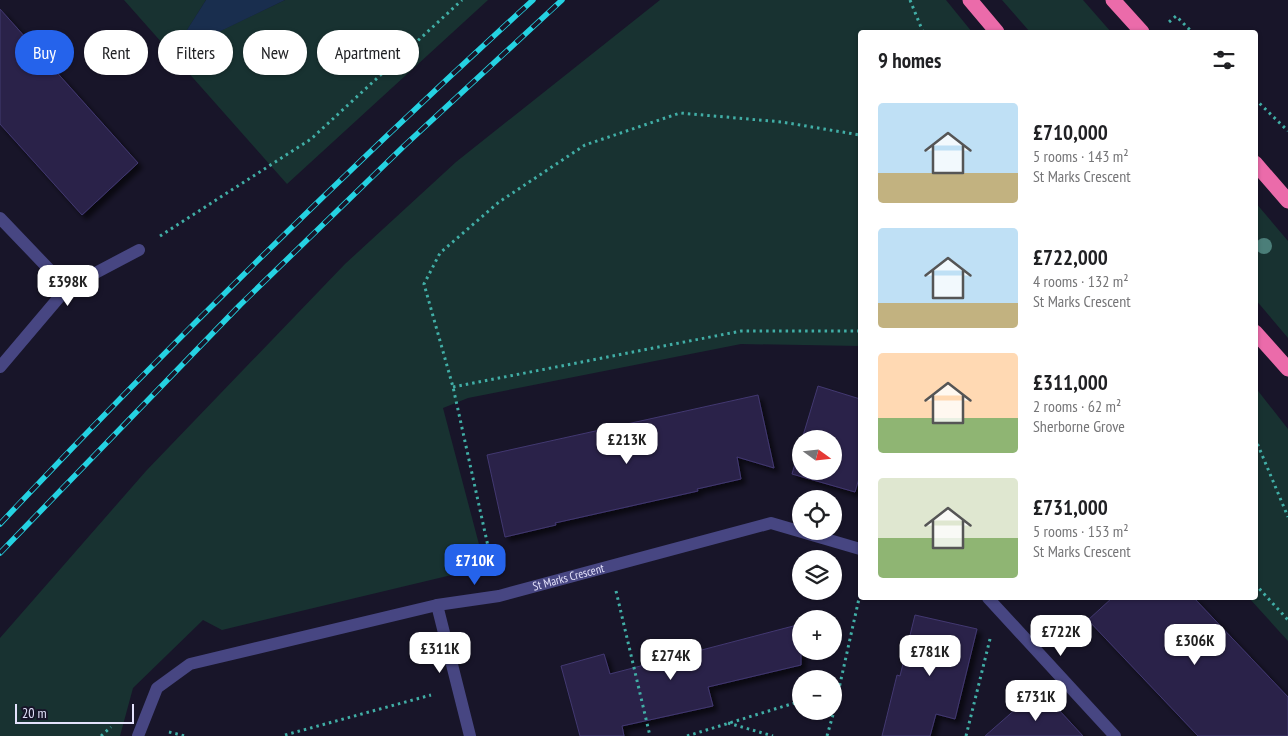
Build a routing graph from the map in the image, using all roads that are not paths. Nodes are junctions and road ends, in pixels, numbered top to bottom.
1 (970, 0) edge
2 (1113, 0) edge
3 (996, 30) edge
4 (1140, 30) edge
5 (1258, 166) edge
6 (1288, 201) edge
7 (0, 218) edge
8 (139, 250) road end
9 (67, 288) junction
10 (1258, 335) edge
11 (0, 367) edge
12 (1288, 369) edge
13 (858, 548) edge
14 (990, 600) edge
15 (437, 605) junction
16 (138, 736) edge
17 (470, 736) edge
18 (1115, 736) edge

1 - 3 highway
2 - 4 highway
5 - 6 highway
7 - 9 street
8 - 9 street
9 - 11 street
10 - 12 highway
13 - 15 street, St Marks Crescent
14 - 18 street
15 - 16 street, St Marks Crescent
15 - 17 street

